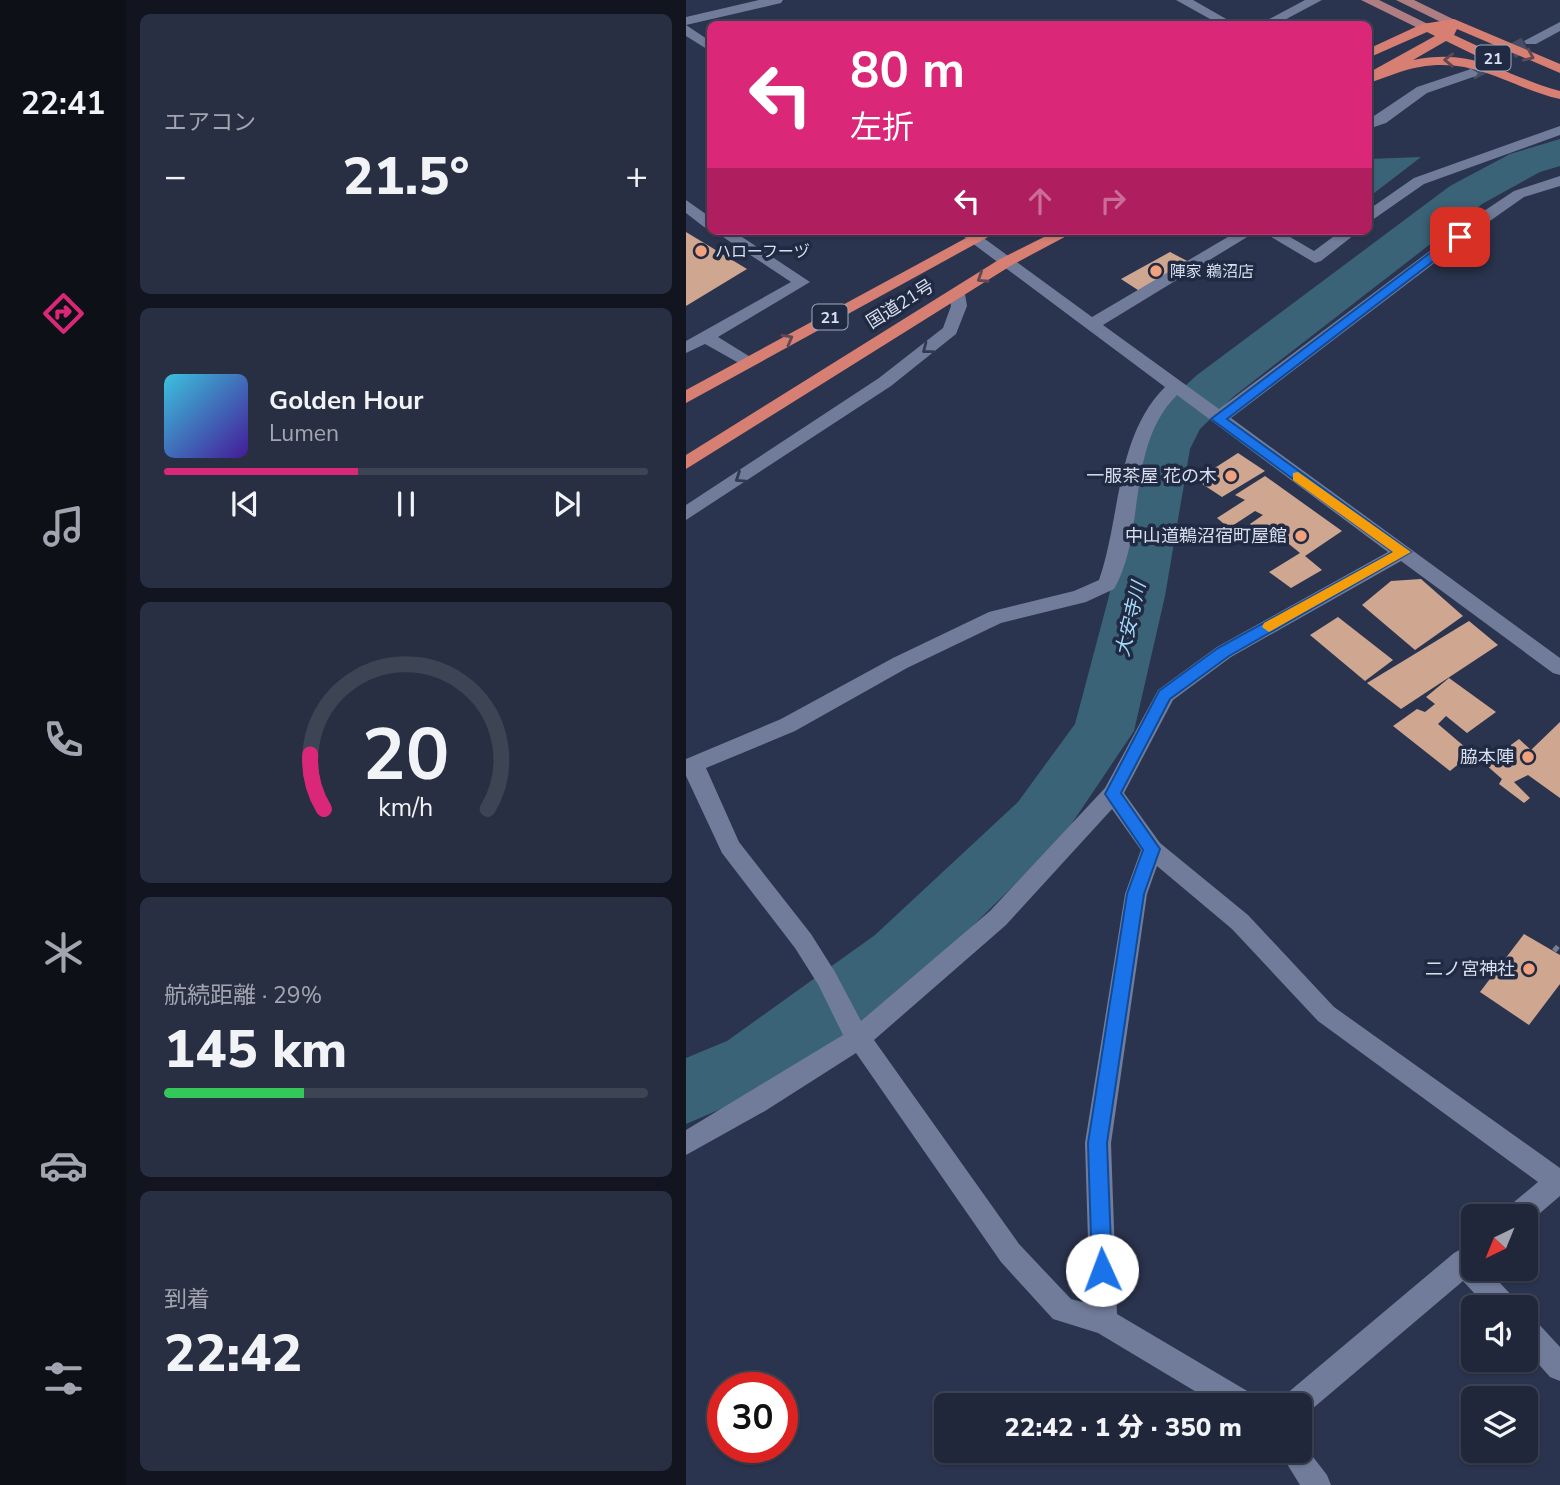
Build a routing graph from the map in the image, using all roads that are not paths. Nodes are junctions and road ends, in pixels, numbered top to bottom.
1 (776, 0) edge
2 (1183, 0) edge
3 (1315, 0) edge
4 (1368, 0) edge
5 (1404, 0) edge
6 (686, 21) edge
7 (1222, 21) edge
8 (1273, 21) edge
9 (1454, 23) junction
10 (1560, 26) edge
11 (1427, 27) junction
12 (686, 29) edge
13 (1446, 36) junction
14 (1531, 41) tunnel mouth
15 (707, 45) edge
16 (1372, 52) edge
17 (1560, 69) edge
18 (1384, 71) junction
19 (1471, 73) tunnel mouth
20 (1372, 77) edge
21 (1560, 88) edge
22 (1560, 95) edge
23 (1372, 124) edge
24 (1560, 130) edge
25 (1560, 180) edge
26 (686, 205) edge
27 (1372, 215) edge
28 (707, 222) edge
29 (728, 235) edge
30 (969, 235) edge
31 (1060, 235) edge
32 (1242, 235) edge
33 (1276, 235) edge
34 (1346, 235) edge
35 (1006, 262) junction
36 (957, 294) junction
37 (1092, 324) junction
38 (706, 337) junction
39 (686, 348) edge
40 (746, 362) junction
41 (1178, 390) junction
42 (686, 397) edge
43 (1214, 416) junction
44 (686, 463) edge
45 (686, 514) edge
46 (1403, 552) junction
47 (1560, 668) edge
48 (690, 766) edge
49 (1113, 794) junction
50 (1152, 849) junction
51 (854, 1031) junction
52 (686, 1143) edge
53 (1559, 1181) edge
54 (1531, 1204) edge
55 (1461, 1264) edge
56 (1485, 1281) edge
57 (1496, 1295) edge
58 (1104, 1321) junction
59 (1538, 1343) edge
60 (1560, 1367) edge
61 (1224, 1393) edge
62 (1309, 1393) edge
63 (1301, 1463) edge
64 (1317, 1485) edge

1 - 6 street
2 - 7 street
3 - 8 street
4 - 11 main road
5 - 9 main road
9 - 11 highway
9 - 13 highway
9 -> 17 highway, 21
10 - 14 street
11 - 13 highway, 21
11 - 16 highway
12 - 15 street
13 - 18 highway
13 - 21 highway, 21
18 - 20 highway
22 -> 18 highway
19 - 23 street
24 - 27 street
25 - 43 street
26 - 28 street
29 - 38 street
30 - 35 street
40 -> 30 highway, 国道21号 / 21
31 - 35 highway, 国道21号
32 - 37 street
33 - 34 street
35 -> 36 highway, 国道21号
35 - 37 street
36 - 44 highway, 国道21号
36 -> 45 street
37 - 41 street
38 - 39 street
38 - 40 street
40 - 42 highway, 国道21号 / 21
41 - 43 street
41 - 48 street
43 - 46 street
46 - 47 street
46 - 49 street
48 - 51 street
49 - 50 street
49 - 51 street
50 - 53 street
50 - 58 street
51 - 52 street
51 - 58 street
53 - 54 street
55 - 62 street
56 - 57 street
58 - 61 street
59 - 60 street
63 - 64 street

